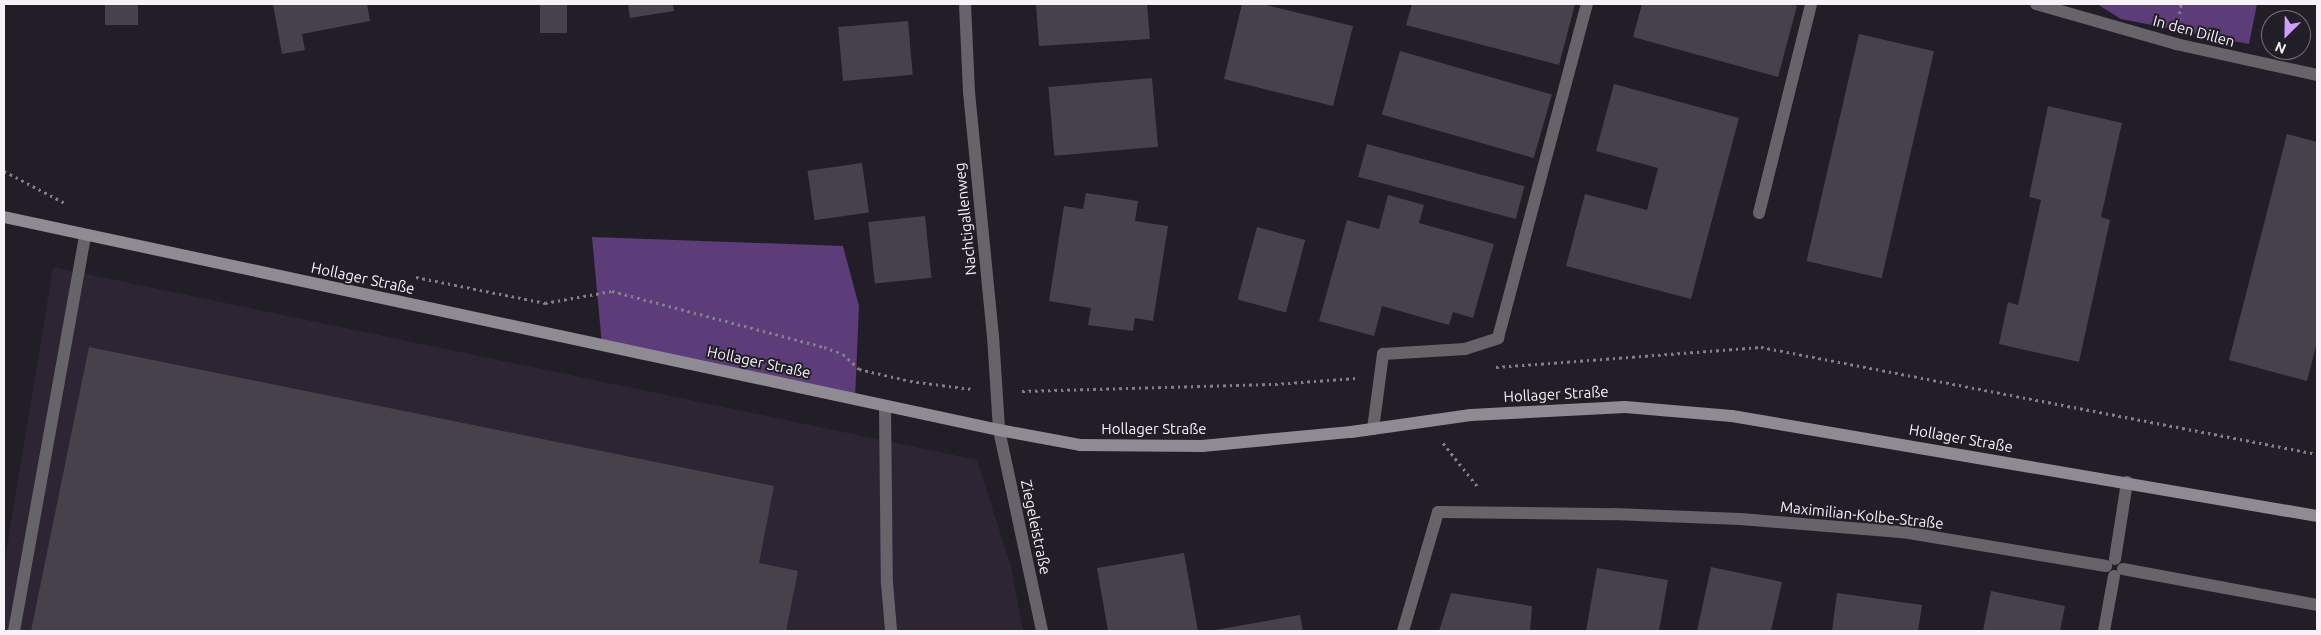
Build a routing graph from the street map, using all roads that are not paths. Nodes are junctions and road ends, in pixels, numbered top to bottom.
1 (965, 4) edge
2 (1587, 4) edge
3 (1812, 4) edge
4 (2036, 4) edge
5 (2317, 75) edge
6 (1759, 213) dead end
7 (4, 217) edge
8 (86, 234) junction
9 (885, 406) junction
10 (1373, 429) junction
11 (999, 430) junction
12 (2127, 482) junction
13 (2317, 516) edge
14 (2115, 568) junction
15 (2317, 605) edge
16 (14, 631) edge
17 (891, 631) edge
18 (1042, 631) edge
19 (1403, 631) edge
20 (2104, 631) edge

1 - 11 street, Nachtigallenweg
2 - 10 street
3 - 6 street
4 - 5 street, In den Dillen
7 - 8 main road, Hollager Straße
8 - 9 main road, Hollager Straße
8 - 16 street
9 - 11 main road, Hollager Straße
9 - 17 street
10 - 11 main road, Hollager Straße
10 - 12 main road, Hollager Straße
11 - 18 street, Ziegeleistraße
12 - 13 main road, Hollager Straße
12 - 14 street
14 - 15 street, Maximilian-Kolbe-Straße
14 - 19 street, Maximilian-Kolbe-Straße
14 - 20 street

